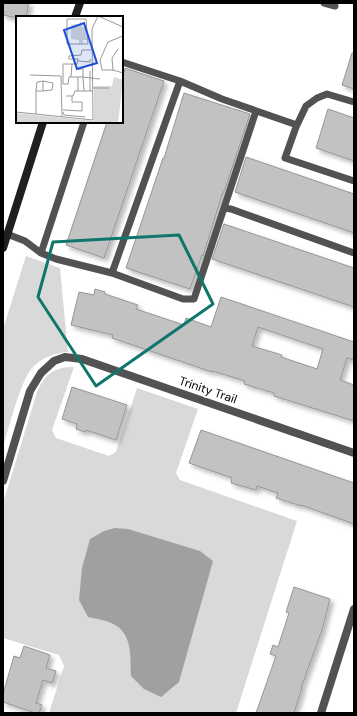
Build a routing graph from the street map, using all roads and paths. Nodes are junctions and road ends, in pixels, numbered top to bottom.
1 (80, 3) edge
2 (324, 3) edge
3 (335, 6) dead end
4 (75, 16) edge
5 (123, 62) edge
6 (180, 81) junction
7 (354, 102) edge
8 (256, 111) junction
9 (42, 123) edge
10 (84, 123) edge
11 (297, 125) junction
12 (354, 181) edge
13 (224, 208) junction
14 (7, 234) junction
15 (3, 248) edge
16 (41, 253) junction
17 (354, 253) edge
18 (112, 273) junction
19 (354, 453) edge
20 (3, 481) edge
21 (354, 609) edge
22 (321, 713) edge

1 - 4 street
2 - 3 lane
5 - 6 lane
6 - 8 lane
6 - 18 lane
7 - 11 lane
8 - 11 lane
8 - 13 lane
9 - 14 street
10 - 16 lane
11 - 12 lane
13 - 17 lane
13 - 18 lane
14 - 15 street
14 - 16 lane
16 - 18 lane
19 - 20 street, Trinity Trail
21 - 22 street

